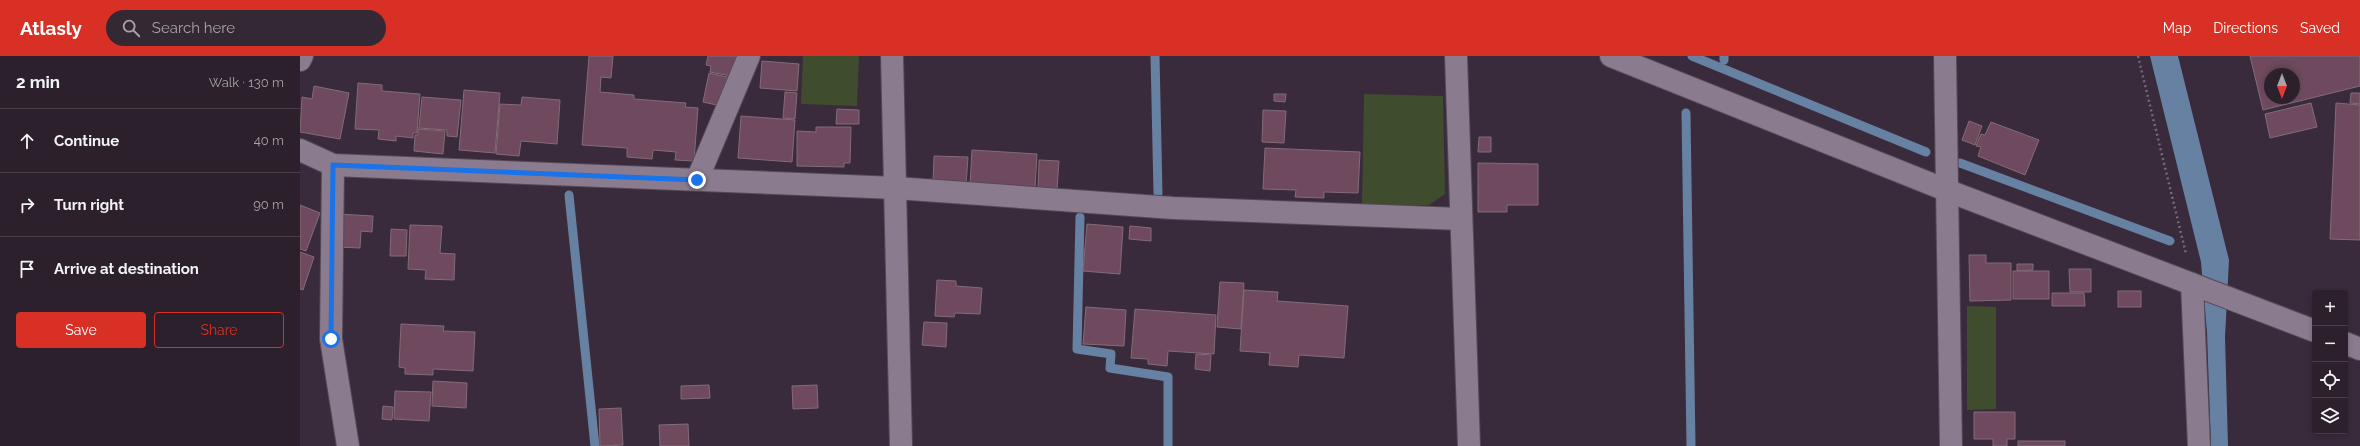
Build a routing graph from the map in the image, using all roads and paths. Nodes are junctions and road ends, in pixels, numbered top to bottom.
1 (302, 56) edge
2 (749, 56) edge
3 (892, 56) edge
4 (1456, 56) edge
5 (1611, 56) edge
6 (1945, 56) edge
7 (2138, 56) edge
8 (300, 60) edge
9 (300, 150) edge
10 (333, 165) junction
11 (697, 180) junction
12 (896, 188) junction
13 (1946, 190) junction
14 (1461, 219) junction
15 (2192, 284) junction
16 (2312, 330) edge
17 (2348, 344) edge
18 (2360, 349) edge
19 (348, 446) edge
20 (901, 446) edge
21 (1469, 446) edge
22 (1951, 446) edge
23 (2199, 446) edge

1 - 8 street
2 - 11 street
3 - 12 street
4 - 14 street
5 - 13 street
6 - 13 street
7 - 15 path
9 - 10 street
10 - 11 street
10 - 19 street
11 - 12 street
12 - 14 street
12 - 20 street
13 - 15 street
13 - 22 street
14 - 21 street
15 - 16 street
15 - 23 street
17 - 18 street

